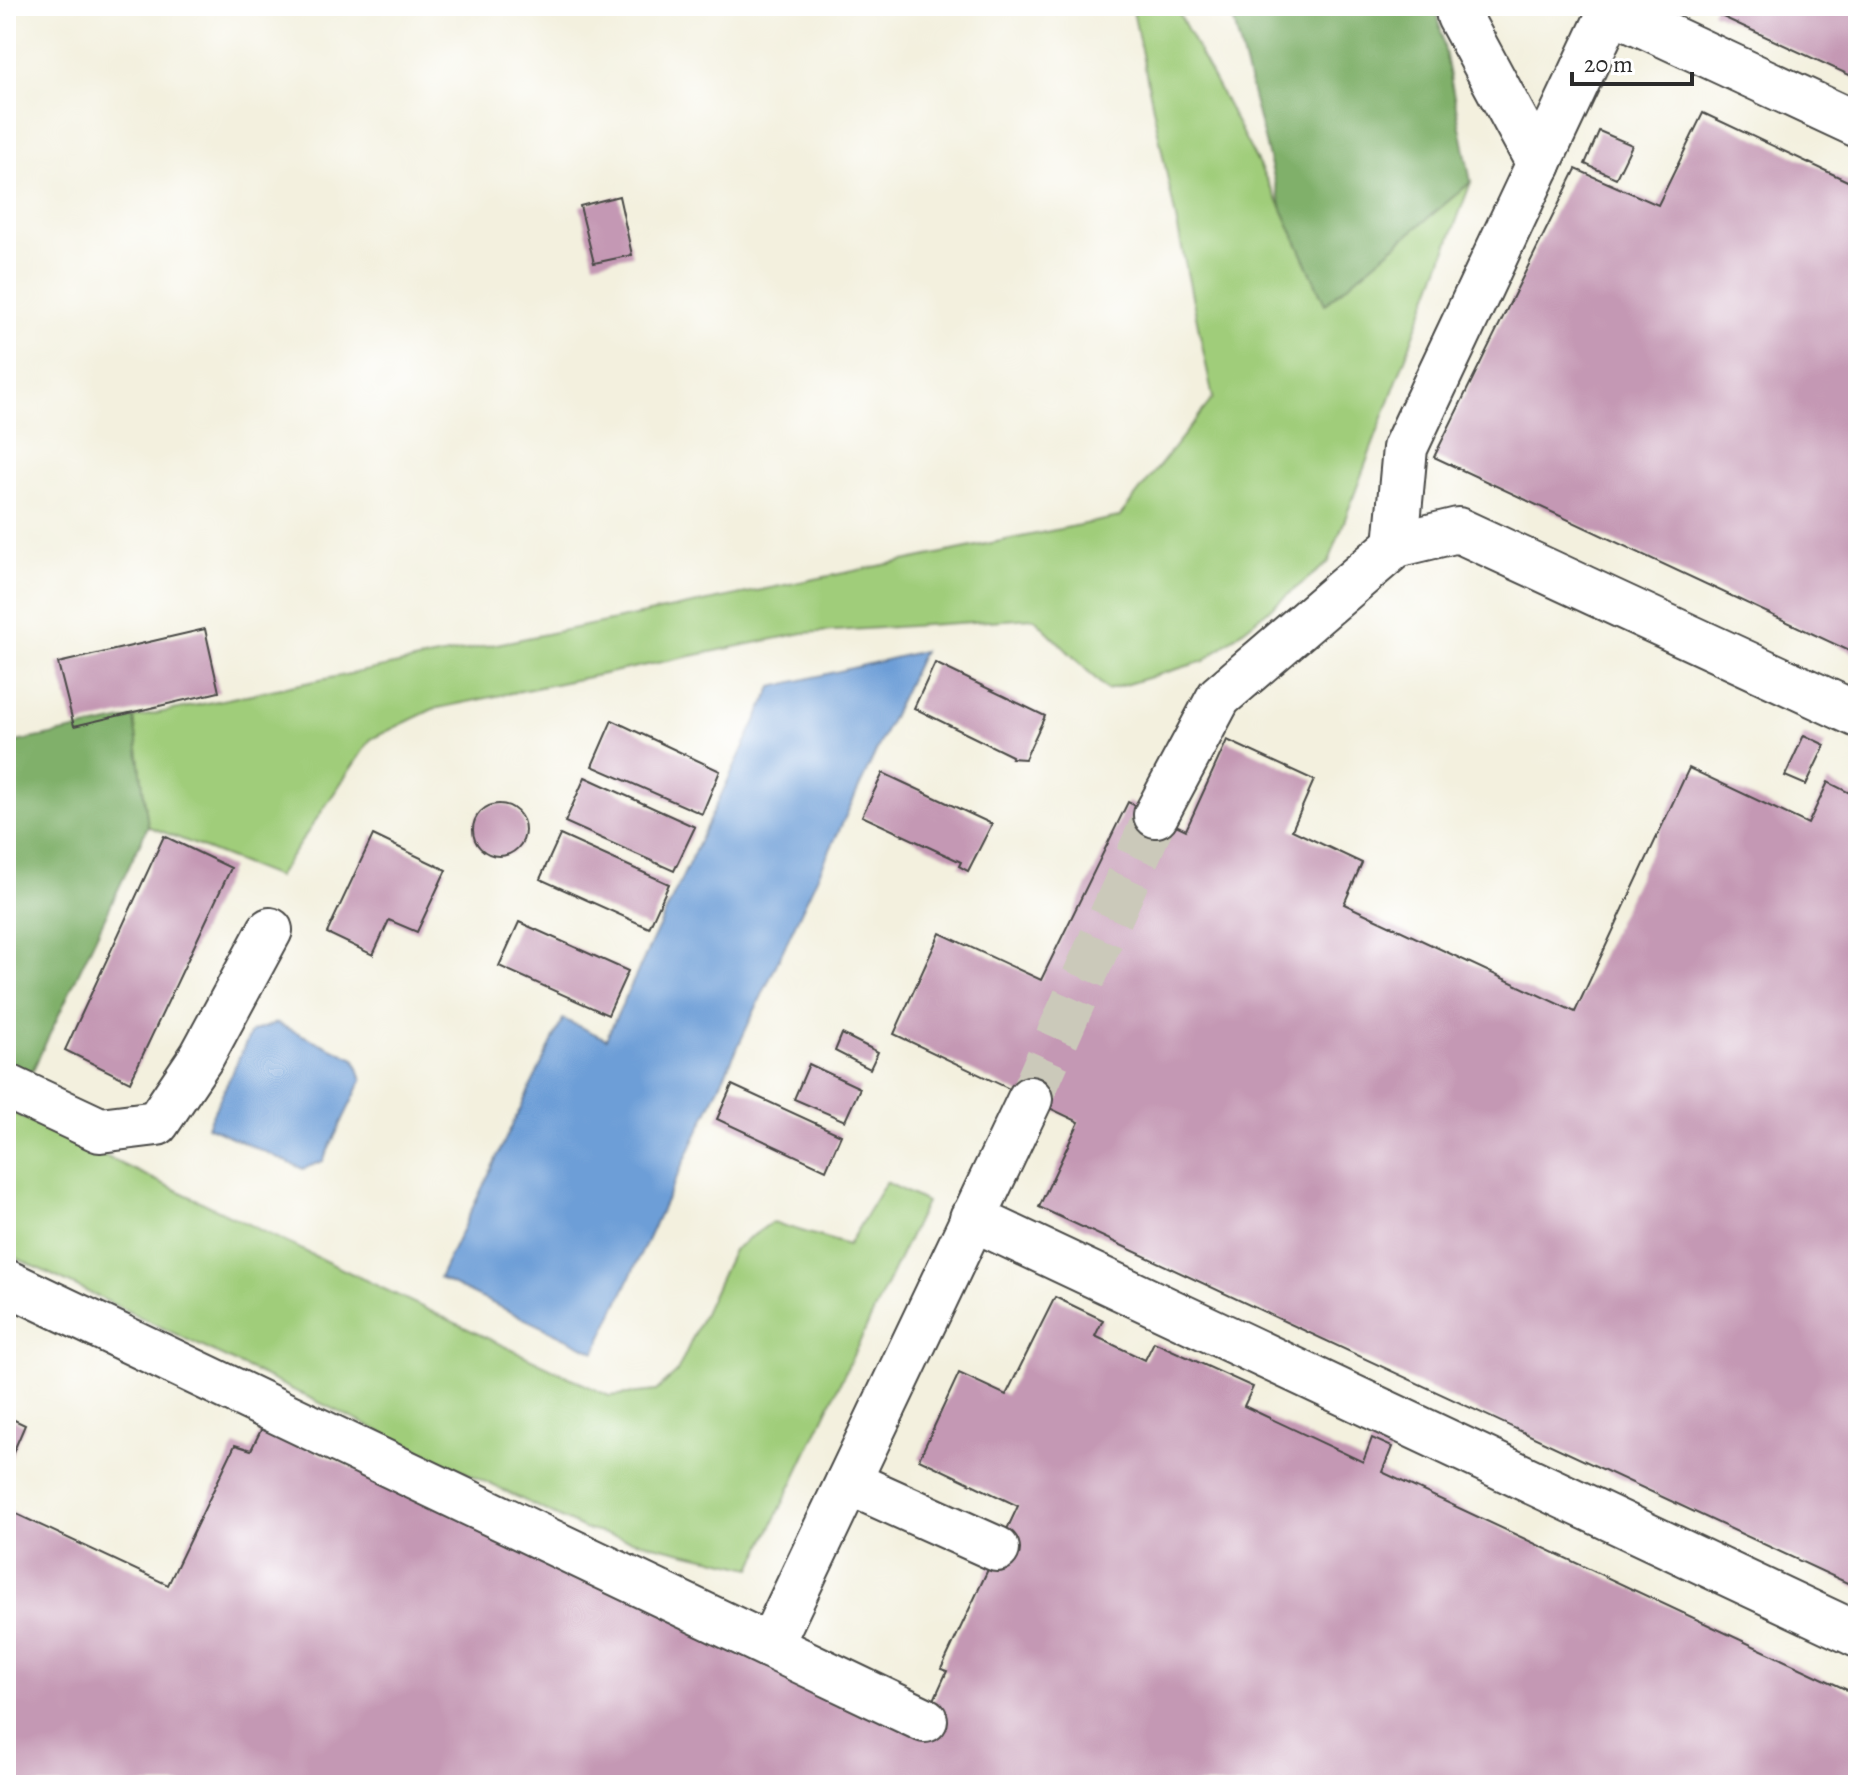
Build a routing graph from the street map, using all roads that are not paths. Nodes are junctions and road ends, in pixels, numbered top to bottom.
1 (1457, 6) edge
2 (1612, 8) edge
3 (1858, 125) edge
4 (1539, 164) junction
5 (1396, 545) junction
6 (1858, 715) edge
7 (1156, 815) tunnel mouth
8 (270, 930) dead end
9 (6, 1086) edge
10 (1030, 1099) tunnel mouth
11 (972, 1218) junction
12 (6, 1282) edge
13 (848, 1482) junction
14 (997, 1549) dead end
15 (1858, 1635) edge
16 (770, 1646) junction
17 (925, 1720) dead end

1 - 4 lane
2 - 3 lane
2 - 4 lane
4 - 5 lane
5 - 6 lane
5 - 7 lane
8 - 9 lane
10 - 11 lane
11 - 13 lane
11 - 15 lane
12 - 16 lane
13 - 14 lane
13 - 16 lane
16 - 17 lane

